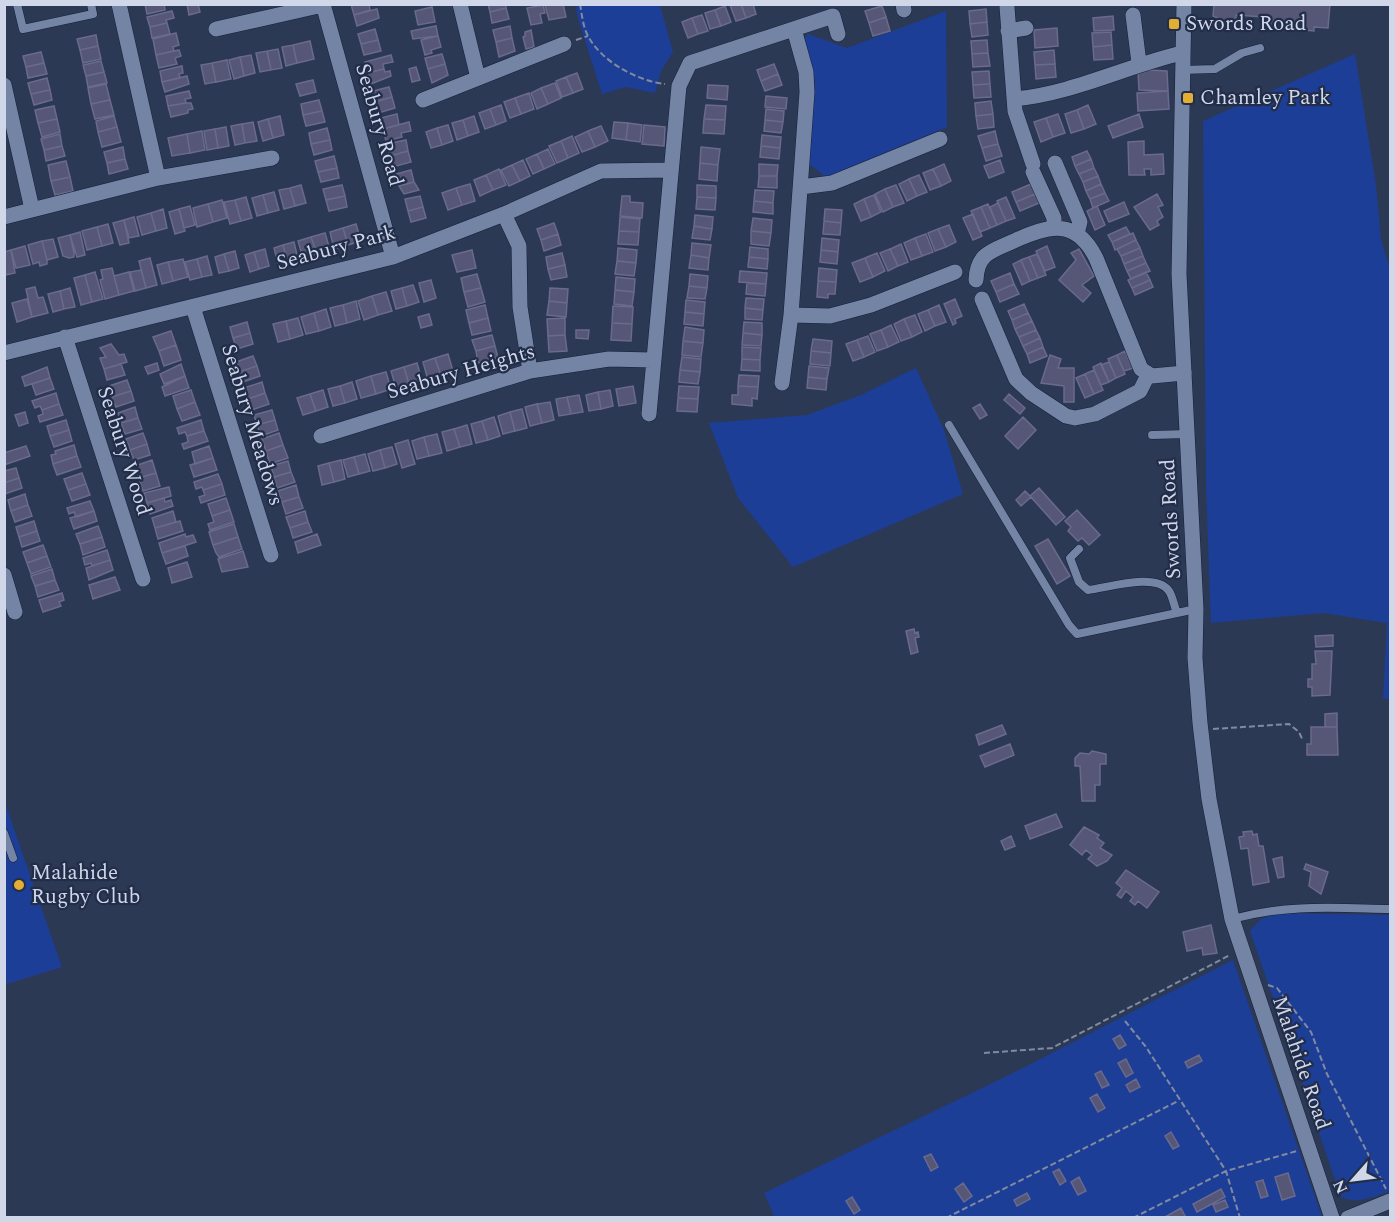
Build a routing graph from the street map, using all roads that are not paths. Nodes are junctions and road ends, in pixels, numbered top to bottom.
1 (17, 4) edge
2 (91, 4) edge
3 (119, 4) edge
4 (460, 4) edge
5 (1184, 4) edge
6 (323, 5) edge
7 (1007, 7) dead end
8 (1133, 15) dead end
9 (1026, 28) dead end
10 (216, 29) dead end
11 (794, 29) junction
12 (1008, 31) junction
13 (838, 34) dead end
14 (564, 44) dead end
15 (1260, 48) dead end
16 (1182, 53) junction
17 (1139, 63) junction
18 (1182, 70) junction
19 (478, 78) junction
20 (4, 85) edge
21 (1014, 99) junction
22 (423, 100) dead end
23 (940, 139) dead end
24 (272, 158) dead end
25 (1055, 163) dead end
26 (670, 170) junction
27 (158, 178) junction
28 (801, 187) junction
29 (32, 209) junction
30 (504, 214) junction
31 (4, 217) edge
32 (1054, 227) junction
33 (1077, 233) junction
34 (393, 256) junction
35 (955, 272) dead end
36 (976, 280) dead end
37 (982, 299) dead end
38 (193, 307) junction
39 (791, 315) junction
40 (65, 336) junction
41 (4, 353) edge
42 (652, 360) junction
43 (530, 370) junction
44 (1184, 373) junction
45 (1148, 375) junction
46 (782, 383) dead end
47 (649, 414) dead end
48 (949, 425) dead end
49 (1187, 434) junction
50 (1152, 435) dead end
51 (321, 436) dead end
52 (1079, 549) dead end
53 (271, 555) dead end
54 (4, 575) edge
55 (143, 579) dead end
56 (1196, 609) junction
57 (15, 612) dead end
58 (1177, 613) junction
59 (4, 833) edge
60 (13, 858) dead end
61 (1390, 909) edge
62 (1232, 919) junction
63 (1254, 990) joint
64 (1390, 1201) edge
65 (1332, 1218) edge
66 (1348, 1218) edge

1 - 2 lane
3 - 27 street
4 - 19 street
5 - 16 street, Swords Road
6 - 10 street
6 - 34 street, Seabury Road
7 - 12 street
8 - 17 street
9 - 12 street
11 - 13 street
11 - 26 street
11 - 28 street
12 - 21 street
14 - 19 street
15 - 18 lane
16 - 17 street
16 - 18 street, Swords Road
17 - 21 street
18 - 44 street, Swords Road
19 - 22 street
20 - 29 street
21 - 32 street
23 - 28 street
24 - 27 street
25 - 33 street
26 - 30 street, Seabury Park
26 - 42 street
27 - 29 street
28 - 39 street
29 - 31 street
30 - 34 street, Seabury Park
30 - 43 street
32 - 33 street
32 - 36 street
33 - 45 street
34 - 38 street, Seabury Park
35 - 39 street
37 - 45 street
38 - 40 street, Seabury Park
38 - 53 street, Seabury Meadows
39 - 46 street
40 - 41 street, Seabury Park
40 - 55 street, Seabury Wood
42 - 43 street, Seabury Heights
42 - 47 street
43 - 51 street, Seabury Heights
44 - 45 street
44 - 49 street, Swords Road
48 - 58 lane
49 - 50 lane
49 - 56 street, Swords Road
52 - 58 lane
54 - 57 street
56 - 58 lane
56 - 62 street, Swords Road
59 - 60 lane
61 - 62 lane
62 - 63 street, Swords Road
63 - 65 street, Malahide Road
64 - 66 street

